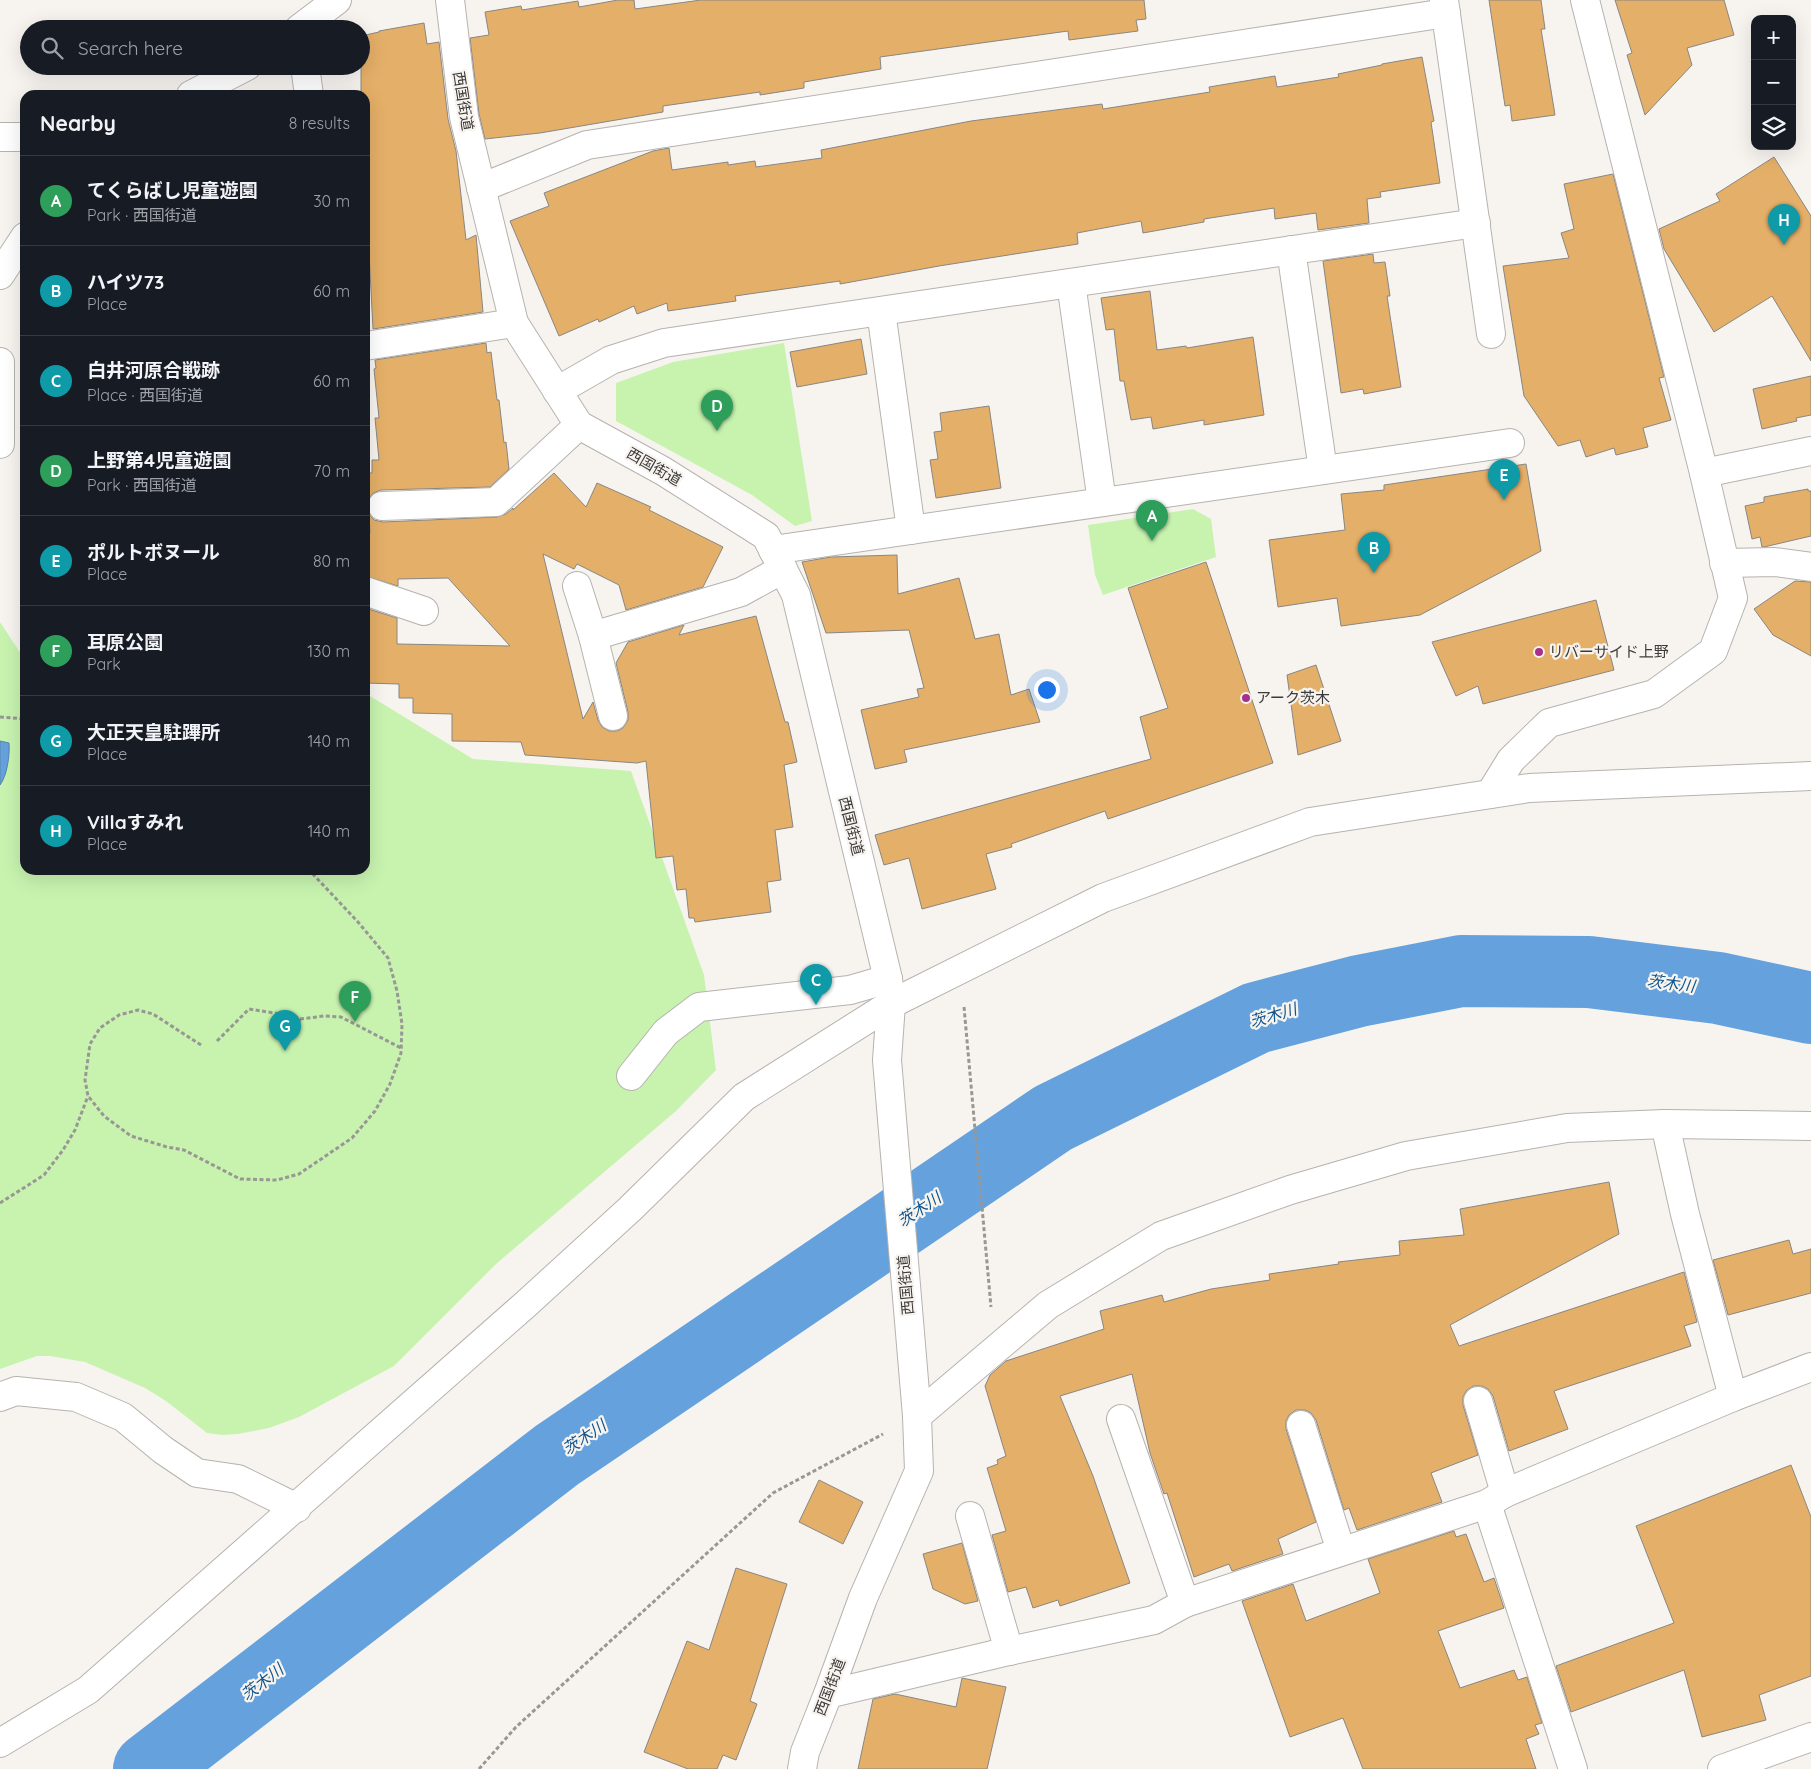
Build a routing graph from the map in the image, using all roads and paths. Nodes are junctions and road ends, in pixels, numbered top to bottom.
1 (336, 0) edge
2 (450, 0) edge
3 (1585, 0) edge
4 (1445, 7) edge
5 (311, 20) edge
6 (235, 75) edge
7 (306, 75) edge
8 (216, 89) edge
9 (308, 90) edge
10 (0, 137) edge
11 (20, 137) edge
12 (481, 188) junction
13 (1476, 223) junction
14 (20, 245) edge
15 (1291, 250) junction
16 (0, 275) edge
17 (1071, 283) junction
18 (880, 311) junction
19 (514, 323) junction
20 (1491, 334) dead end
21 (370, 345) edge
22 (0, 357) edge
23 (0, 362) edge
24 (557, 391) junction
25 (579, 425) junction
26 (1510, 443) dead end
27 (0, 444) edge
28 (1811, 451) edge
29 (1323, 470) junction
30 (1704, 473) junction
31 (1102, 502) junction
32 (382, 506) dead end
33 (911, 530) junction
34 (778, 559) junction
35 (1724, 563) junction
36 (1811, 568) edge
37 (577, 586) dead end
38 (370, 593) edge
39 (424, 610) dead end
40 (593, 636) junction
41 (613, 716) dead end
42 (0, 717) edge
43 (20, 719) edge
44 (1811, 776) edge
45 (1490, 794) junction
46 (314, 875) edge
47 (890, 991) junction
48 (964, 1004) dead end
49 (300, 1019) junction
50 (292, 1034) dead end
51 (217, 1041) dead end
52 (201, 1045) dead end
53 (401, 1048) junction
54 (630, 1076) dead end
55 (88, 1096) junction
56 (1666, 1124) junction
57 (1811, 1126) edge
58 (0, 1203) edge
59 (992, 1312) dead end
60 (1811, 1367) edge
61 (1733, 1396) junction
62 (0, 1397) edge
63 (1478, 1401) dead end
64 (917, 1416) junction
65 (1121, 1418) dead end
66 (1301, 1425) dead end
67 (1496, 1499) junction
68 (297, 1508) junction
69 (970, 1516) dead end
70 (1342, 1551) junction
71 (1185, 1603) junction
72 (1009, 1651) junction
73 (828, 1694) junction
74 (1811, 1737) edge
75 (0, 1743) edge
76 (479, 1769) edge
77 (802, 1769) edge
78 (1574, 1769) edge
79 (1722, 1769) edge

1 - 5 street
2 - 12 street, 西国街道
3 - 30 street
4 - 12 street
4 - 13 street
6 - 8 street
7 - 9 street
10 - 11 street
12 - 19 street, 西国街道
13 - 15 street
13 - 20 street
14 - 16 street
15 - 17 street
15 - 29 street
17 - 18 street
17 - 31 street
18 - 24 street
18 - 33 street
19 - 21 street
19 - 24 street, 西国街道
22 - 23 street
23 - 27 street
24 - 25 street, 西国街道
25 - 32 street
25 - 34 street, 西国街道
26 - 29 street
28 - 30 street
29 - 31 street
30 - 35 street
31 - 33 street
33 - 34 street
34 - 40 street
34 - 47 street, 西国街道
35 - 36 street
35 - 45 street
37 - 40 street
38 - 39 street
40 - 41 street
42 - 43 path
44 - 45 street
45 - 47 street
46 - 53 path
47 - 54 street
47 - 64 street, 西国街道
47 - 68 street
48 - 59 path
49 - 50 path
49 - 51 path
49 - 53 path
52 - 55 path
53 - 55 path
55 - 58 path
56 - 57 street
56 - 61 street
56 - 64 street
60 - 61 street
61 - 67 street
62 - 68 street
63 - 67 street
64 - 73 street, 西国街道
64 - 76 path
65 - 71 street
66 - 70 street
67 - 70 street
67 - 78 street
68 - 75 street
69 - 72 street
70 - 71 street
71 - 72 street
72 - 73 street
73 - 77 street, 西国街道
74 - 79 street

